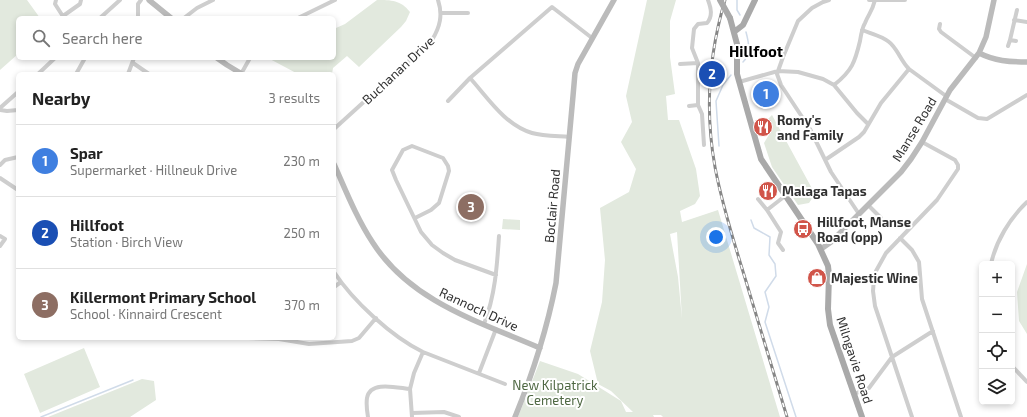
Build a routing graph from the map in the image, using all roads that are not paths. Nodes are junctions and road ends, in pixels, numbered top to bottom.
1 (56, 0) edge
2 (81, 0) edge
3 (120, 0) edge
4 (141, 0) edge
5 (149, 0) edge
6 (213, 0) edge
7 (335, 0) edge
8 (438, 0) edge
9 (614, 0) edge
10 (708, 0) edge
11 (720, 0) edge
12 (755, 0) edge
13 (829, 0) edge
14 (869, 0) edge
15 (875, 0) edge
16 (905, 0) edge
17 (994, 0) edge
18 (1016, 10) dead end
19 (441, 13) junction
20 (468, 13) dead end
21 (63, 16) edge
22 (65, 16) edge
23 (102, 16) edge
24 (138, 16) edge
25 (169, 16) edge
26 (187, 16) edge
27 (302, 16) edge
28 (746, 18) junction
29 (731, 20) junction
30 (1014, 20) junction
31 (1027, 22) edge
32 (940, 24) dead end
33 (862, 30) junction
34 (734, 32) junction
35 (592, 38) junction
36 (1010, 40) junction
37 (1016, 41) dead end
38 (1008, 46) dead end
39 (978, 55) junction
40 (53, 60) edge
41 (84, 60) edge
42 (134, 60) edge
43 (220, 60) edge
44 (249, 60) edge
45 (1027, 62) edge
46 (698, 63) junction
47 (680, 64) dead end
48 (908, 69) junction
49 (778, 71) junction
50 (40, 72) edge
51 (77, 72) edge
52 (129, 72) edge
53 (147, 72) edge
54 (238, 72) edge
55 (242, 72) edge
56 (470, 78) junction
57 (740, 82) junction
58 (834, 85) junction
59 (16, 94) edge
60 (1027, 95) edge
61 (946, 98) junction
62 (448, 101) dead end
63 (698, 105) junction
64 (689, 106) dead end
65 (0, 109) edge
66 (16, 110) edge
67 (868, 124) junction
68 (336, 127) edge
69 (569, 137) junction
70 (922, 142) junction
71 (704, 145) dead end
72 (16, 157) edge
73 (824, 160) junction
74 (0, 165) edge
75 (336, 168) edge
76 (0, 178) edge
77 (16, 189) edge
78 (785, 196) junction
79 (758, 199) dead end
80 (1027, 202) edge
81 (868, 205) junction
82 (768, 210) junction
83 (859, 214) junction
84 (415, 218) junction
85 (881, 218) dead end
86 (0, 236) edge
87 (499, 236) dead end
88 (900, 238) junction
89 (0, 246) edge
90 (821, 249) junction
91 (783, 250) dead end
92 (992, 261) edge
93 (336, 275) edge
94 (496, 275) junction
95 (341, 282) junction
96 (336, 286) edge
97 (376, 318) junction
98 (484, 324) junction
99 (496, 330) junction
100 (932, 331) junction
101 (285, 340) edge
102 (540, 348) junction
103 (423, 352) junction
104 (892, 357) junction
105 (1015, 369) edge
106 (479, 373) junction
107 (1027, 382) edge
108 (505, 384) dead end
109 (410, 389) junction
110 (854, 394) junction
111 (412, 415) edge
112 (368, 417) edge
113 (459, 417) edge
114 (515, 417) edge
115 (862, 417) edge
116 (912, 417) edge
117 (961, 417) edge

1 - 21 street
2 - 22 street
3 - 23 street
4 - 24 street
5 - 25 street
6 - 26 street
7 - 27 street
8 - 19 street, Buchanan Drive
9 - 35 street, Boclair Road
10 - 46 street
11 - 29 main road, Milngavie Road, bridge
12 - 28 main road
13 - 49 street
14 - 15 street
15 - 16 street
15 - 33 street
17 - 39 street, Manse Road
18 - 30 street
19 - 20 street
19 - 68 street, Buchanan Drive
28 - 29 main road
28 - 34 main road
29 - 34 main road, Milngavie Road
30 - 31 street
30 - 36 street
32 - 39 street
33 - 48 street
33 - 58 street
34 - 57 main road, Milngavie Road
35 - 56 street
35 - 69 street, Boclair Road
36 - 37 street
36 - 38 street
39 - 45 street
39 - 61 street, Manse Road
40 - 50 street
41 - 51 street
42 - 52 street
42 - 53 street
43 - 54 street
44 - 55 street
46 - 47 street
46 - 63 street
48 - 61 street
48 - 67 street
49 - 57 street
49 - 58 street
49 - 73 street
56 - 62 street
56 - 69 street
57 - 78 main road, Milngavie Road
58 - 67 street
59 - 65 street
60 - 61 street
61 - 70 street, Manse Road
63 - 64 street
63 - 71 street
65 - 66 street
67 - 73 street
69 - 102 street, Boclair Road
70 - 81 street, Manse Road
70 - 88 street
72 - 74 street
73 - 83 street
75 - 98 street, Rannoch Drive
76 - 77 street
78 - 82 street
78 - 90 main road, Milngavie Road
79 - 82 street
80 - 92 street
81 - 83 street, Manse Road
81 - 85 street
82 - 91 street
83 - 90 street, Manse Road
84 - 84 street
84 - 94 street
86 - 89 street
87 - 94 street
88 - 100 street
88 - 104 street
90 - 110 main road, Milngavie Road
93 - 95 street
94 - 98 street
95 - 96 street
95 - 97 street
97 - 101 street
97 - 103 street
98 - 99 street, Rannoch Drive
99 - 102 street, Rannoch Drive
99 - 106 street
100 - 104 street
100 - 117 street
102 - 114 street, Boclair Road
103 - 106 street
103 - 109 street
104 - 110 street
104 - 116 street
105 - 107 street
106 - 108 street
109 - 111 street
109 - 112 street
110 - 115 main road, Milngavie Road
111 - 113 street

